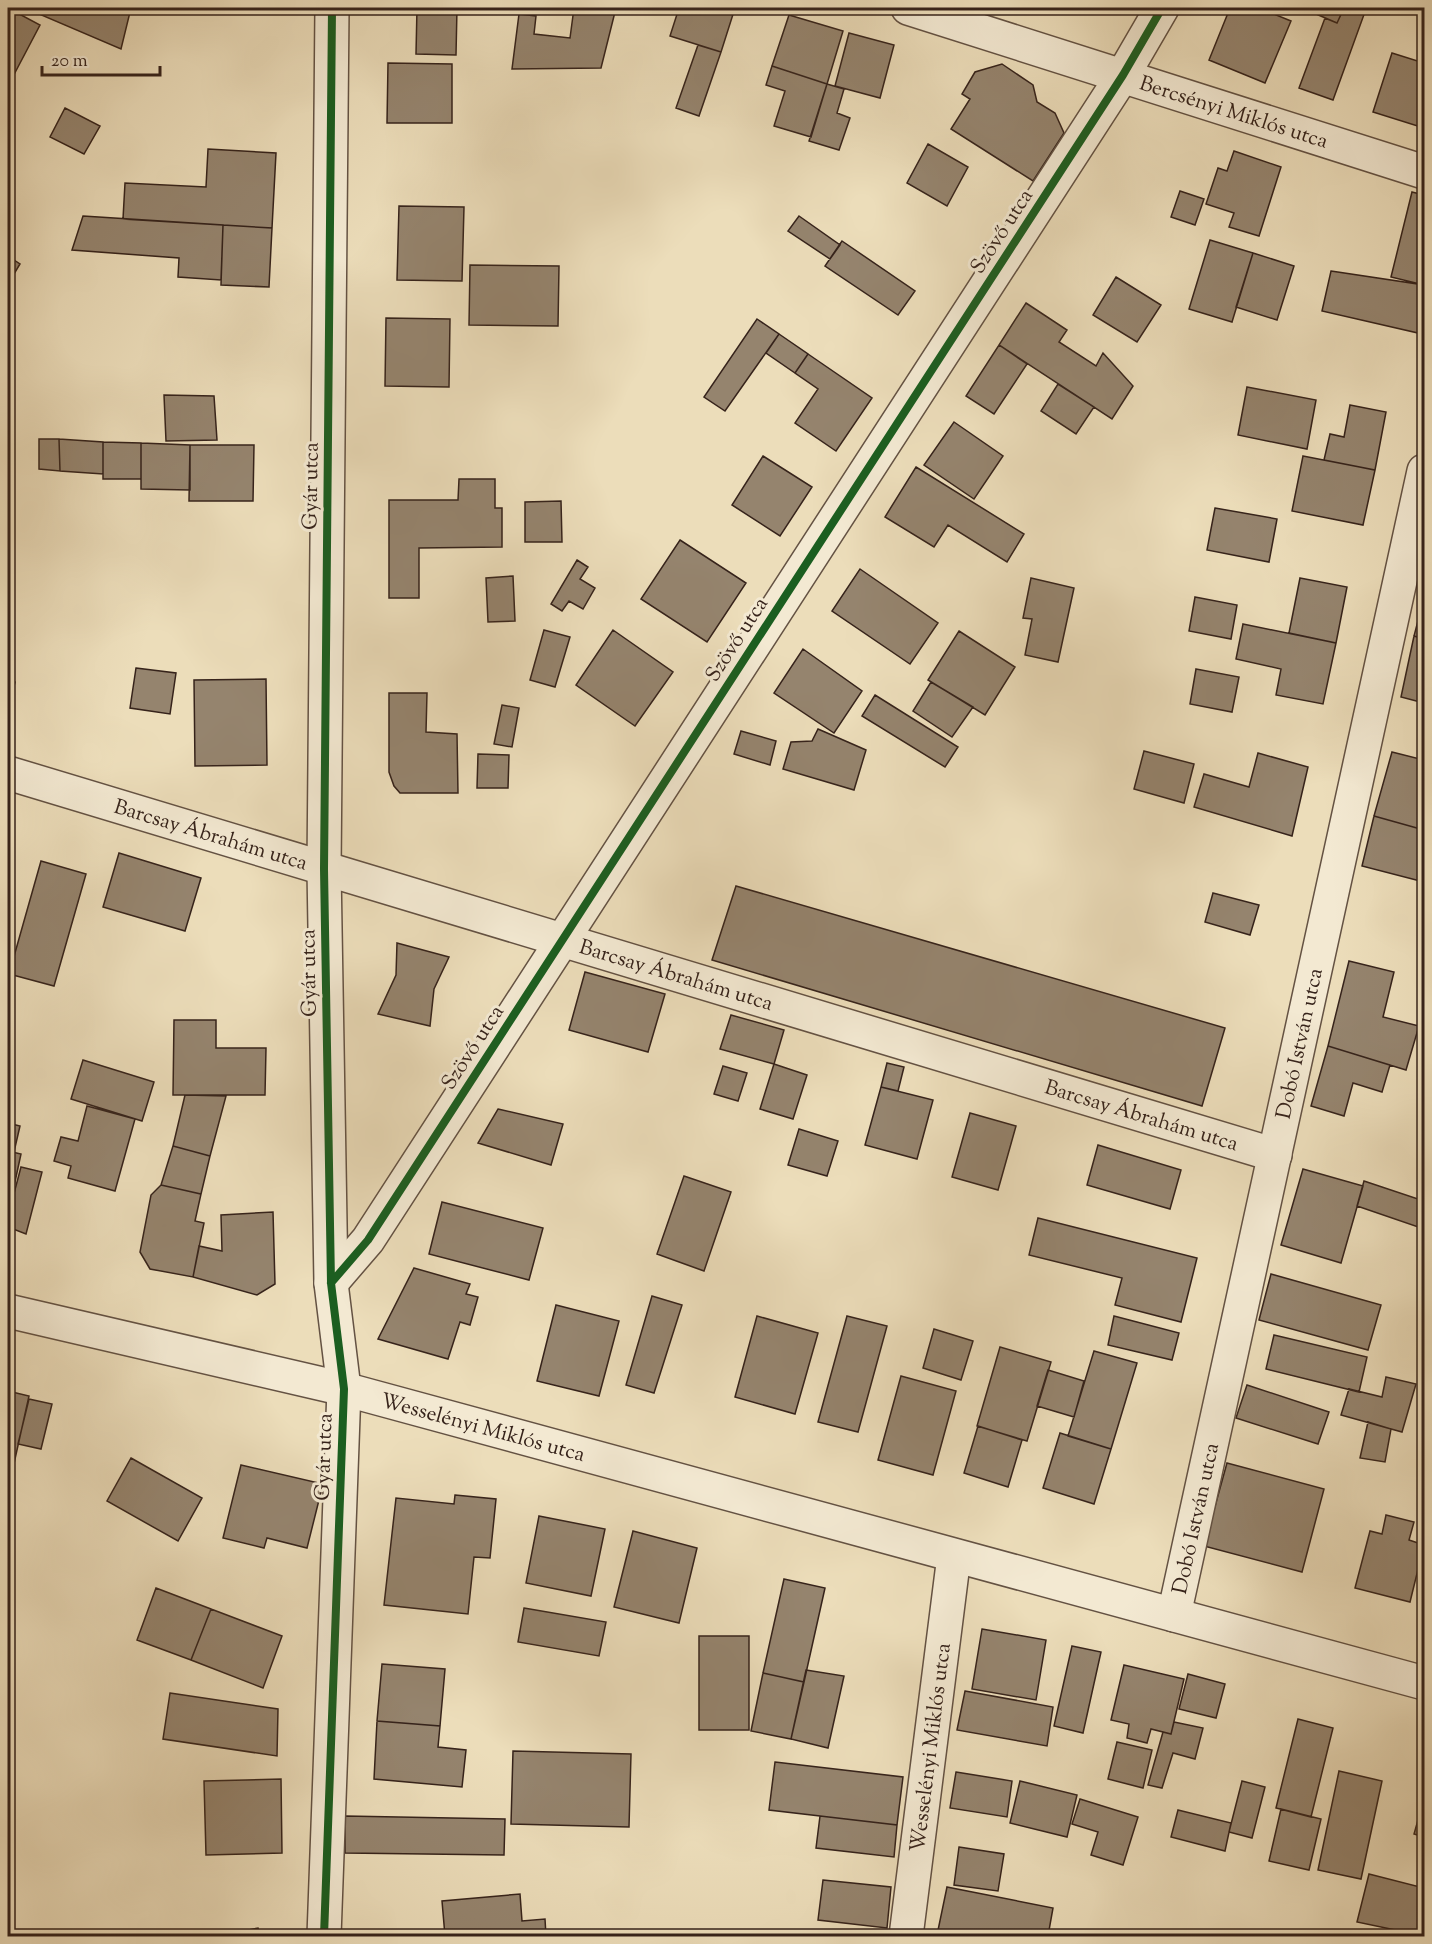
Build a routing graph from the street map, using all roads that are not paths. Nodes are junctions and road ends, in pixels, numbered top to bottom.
1 (332, 8) edge
2 (908, 8) edge
3 (1162, 8) edge
4 (1123, 75) junction
5 (1425, 172) edge
6 (1425, 471) edge
7 (8, 773) edge
8 (324, 869) junction
9 (562, 940) junction
10 (1275, 1155) junction
11 (331, 1283) junction
12 (8, 1311) edge
13 (344, 1389) junction
14 (954, 1556) junction
15 (1174, 1616) junction
16 (1425, 1683) edge
17 (324, 1936) edge
18 (906, 1936) edge

1 - 8 street, Gyár utca
2 - 4 street, Bercsényi Miklós utca
3 - 4 street, Szövő utca
4 - 5 street, Bercsényi Miklós utca
4 - 9 street, Szövő utca
6 - 10 street, Dobó István utca
7 - 8 street, Barcsay Ábrahám utca
8 - 9 street, Barcsay Ábrahám utca
8 - 11 street, Gyár utca
9 - 10 street, Barcsay Ábrahám utca
9 - 11 street, Szövő utca
10 - 15 street, Dobó István utca
11 - 13 street, Gyár utca
12 - 13 street, Wesselényi Miklós utca
13 - 14 street, Wesselényi Miklós utca
13 - 17 street, Gyár utca
14 - 15 street, Wesselényi Miklós utca
14 - 18 street, Wesselényi Miklós utca
15 - 16 street, Wesselényi Miklós utca

